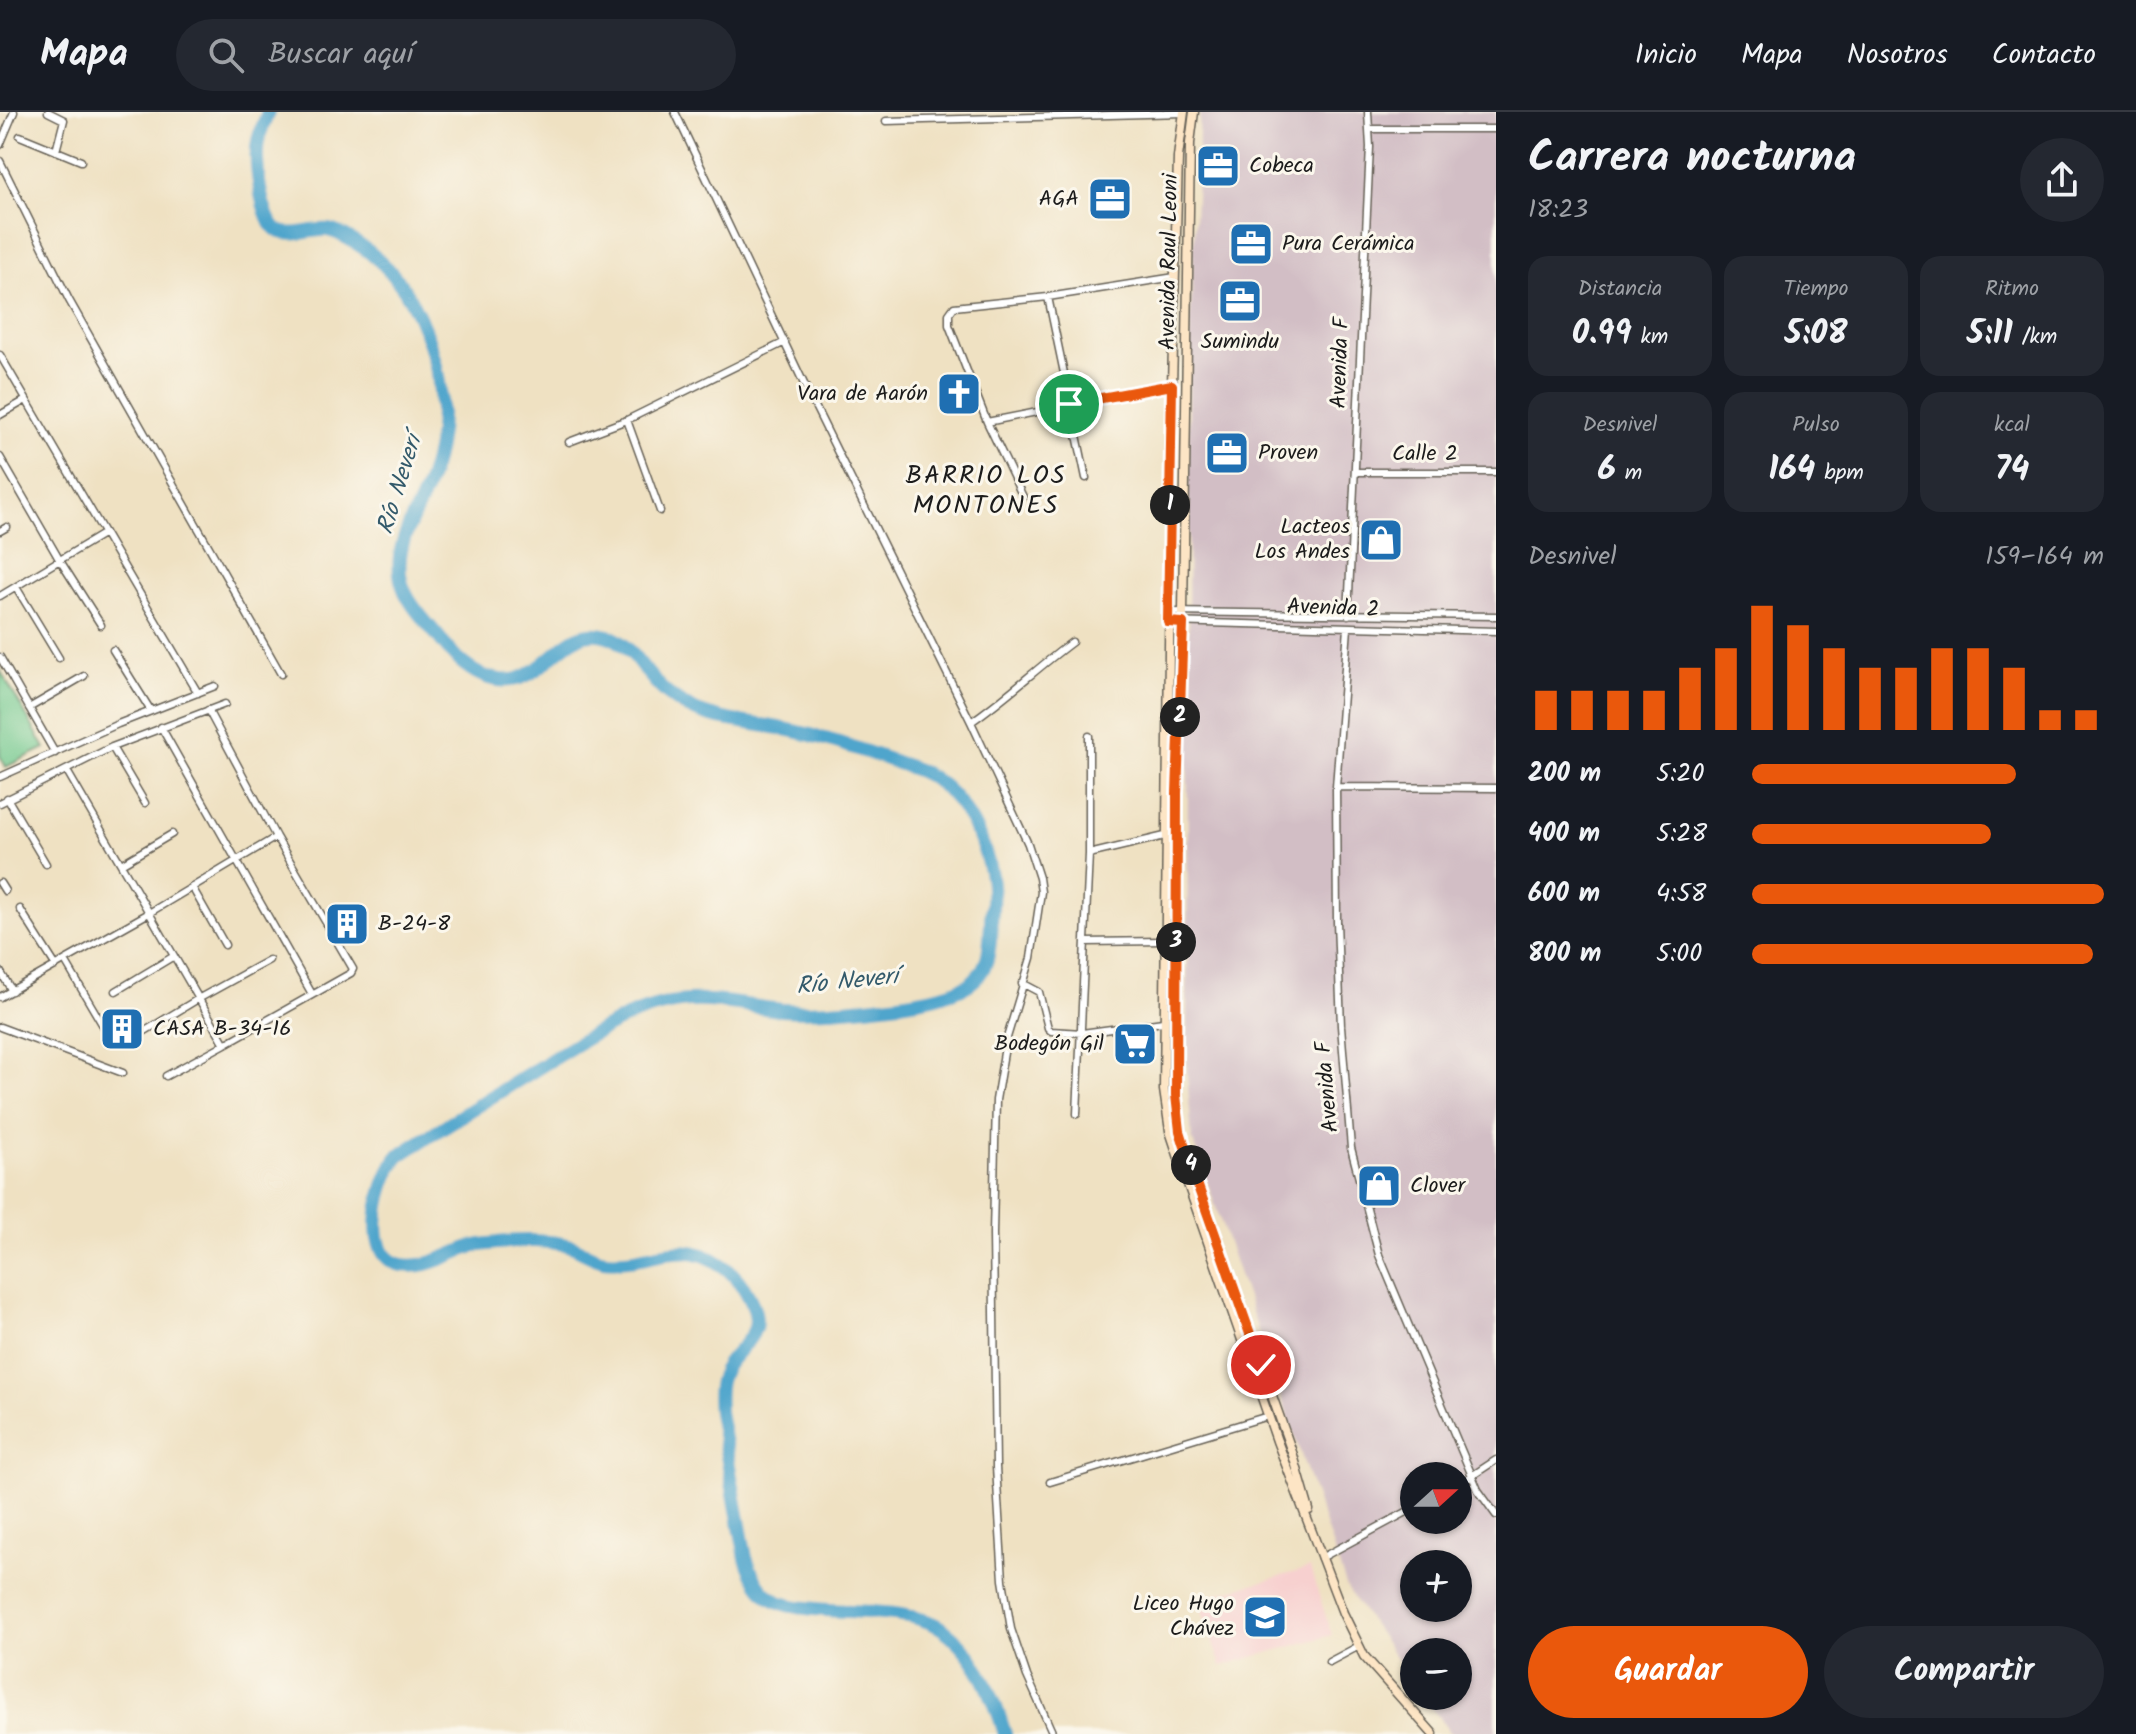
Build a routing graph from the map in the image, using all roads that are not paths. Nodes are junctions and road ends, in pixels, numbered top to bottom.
1 (14, 112) edge
2 (48, 112) edge
3 (675, 112) edge
4 (1187, 112) edge
5 (1368, 112) edge
6 (886, 121) dead end
7 (1370, 129) junction
8 (1496, 129) edge
9 (20, 136) dead end
10 (0, 145) edge
11 (56, 151) junction
12 (0, 161) edge
13 (81, 161) dead end
14 (1175, 277) junction
15 (1048, 297) junction
16 (785, 342) junction
17 (0, 355) edge
18 (1172, 385) junction
19 (26, 400) junction
20 (1069, 404) junction
21 (0, 415) edge
22 (627, 420) junction
23 (987, 422) junction
24 (569, 442) dead end
25 (0, 457) edge
26 (1355, 472) junction
27 (1496, 472) edge
28 (1086, 478) dead end
29 (1023, 497) dead end
30 (660, 511) dead end
31 (103, 534) junction
32 (59, 559) junction
33 (16, 587) junction
34 (0, 596) edge
35 (1168, 612) junction
36 (1183, 612) junction
37 (1348, 615) junction
38 (1496, 616) edge
39 (1168, 622) junction
40 (1183, 623) junction
41 (101, 625) dead end
42 (1348, 628) junction
43 (1496, 631) edge
44 (1072, 642) dead end
45 (113, 650) dead end
46 (0, 657) edge
47 (59, 658) dead end
48 (281, 674) dead end
49 (84, 676) dead end
50 (215, 686) dead end
51 (198, 693) junction
52 (225, 704) dead end
53 (29, 708) junction
54 (208, 710) junction
55 (151, 711) junction
56 (971, 722) junction
57 (161, 727) junction
58 (1089, 736) dead end
59 (112, 747) junction
60 (55, 753) junction
61 (0, 765) edge
62 (67, 771) junction
63 (3, 776) edge
64 (1336, 787) junction
65 (1496, 788) edge
66 (7, 798) junction
67 (0, 803) edge
68 (145, 803) dead end
69 (172, 834) dead end
70 (1165, 836) junction
71 (276, 837) junction
72 (1089, 854) junction
73 (236, 861) junction
74 (46, 864) dead end
75 (121, 864) junction
76 (0, 883) edge
77 (192, 887) junction
78 (5, 891) dead end
79 (20, 909) dead end
80 (149, 913) junction
81 (1164, 941) junction
82 (1085, 942) junction
83 (225, 945) dead end
84 (174, 956) junction
85 (269, 960) dead end
86 (65, 961) junction
87 (56, 966) junction
88 (0, 971) edge
89 (1022, 983) junction
90 (12, 991) junction
91 (116, 991) dead end
92 (312, 994) junction
93 (0, 997) edge
94 (198, 999) junction
95 (1163, 1022) junction
96 (0, 1027) edge
97 (105, 1029) dead end
98 (1082, 1033) junction
99 (127, 1042) dead end
100 (225, 1044) junction
101 (123, 1073) dead end
102 (166, 1076) dead end
103 (1077, 1114) dead end
104 (1268, 1416) junction
105 (1496, 1460) edge
106 (1473, 1477) junction
107 (1050, 1482) dead end
108 (1492, 1502) edge
109 (1496, 1515) edge
110 (1400, 1516) edge
111 (1321, 1558) junction
112 (1359, 1646) junction
113 (1329, 1662) dead end
114 (1053, 1734) edge
115 (1433, 1734) edge

1 - 10 street
2 - 11 street
3 - 16 street
4 - 6 street
4 - 14 main road, Avenida Raul Leoni
4 - 36 main road, Avenida Raul Leoni
5 - 7 street, Avenida F
7 - 8 street
7 - 26 street, Avenida F
9 - 11 street
11 - 13 street
12 - 48 street
14 - 15 street
14 - 18 main road, Avenida Raul Leoni
15 - 20 street
15 - 23 street
16 - 22 street
16 - 56 street
17 - 19 street
18 - 20 street
18 - 35 main road, Avenida Raul Leoni
19 - 21 street
19 - 31 street
20 - 23 street
20 - 28 street
22 - 24 street
22 - 30 street
23 - 29 street
25 - 32 street
26 - 27 street, Calle 2
26 - 37 street, Avenida F
31 - 32 street
31 - 51 street
32 - 33 street
32 - 41 street
33 - 34 street
33 - 47 street
35 - 36 street, Avenida 2
35 - 39 main road, Avenida Raul Leoni
36 - 37 street, Avenida 2
36 - 40 main road, Avenida Raul Leoni
37 - 38 street, Avenida 2
39 - 40 street, Avenida 2
39 - 70 main road, Avenida Raul Leoni
40 - 42 street, Avenida 2
40 - 111 main road, Avenida Raul Leoni
42 - 43 street, Avenida 2
42 - 64 street, Avenida F
44 - 56 street
45 - 55 street
46 - 53 street
49 - 53 street
50 - 51 street
51 - 55 street
52 - 54 street
53 - 60 street
54 - 57 street
54 - 71 street
55 - 60 street
56 - 89 street
57 - 59 street
57 - 73 street
58 - 72 street
59 - 62 street
59 - 68 street
60 - 63 street
61 - 63 street
62 - 66 street
62 - 75 street
64 - 65 street
64 - 106 street, Avenida F
66 - 67 street
66 - 74 street
69 - 75 street
70 - 72 street
70 - 81 main road, Avenida Raul Leoni
71 - 73 street
71 - 92 street
72 - 82 street
73 - 77 street
73 - 92 street
75 - 80 street
76 - 78 street
77 - 80 street
77 - 83 street
79 - 87 street
80 - 84 street
80 - 86 street
81 - 82 street
81 - 95 main road, Avenida Raul Leoni
82 - 98 street
84 - 91 street
84 - 94 street
85 - 94 street
86 - 87 street
86 - 97 street
87 - 90 street
88 - 90 street
89 - 98 street
89 - 114 street
90 - 93 street
92 - 100 street
94 - 99 street
94 - 100 street
95 - 98 street
95 - 104 main road, Avenida Raul Leoni
96 - 101 street
98 - 103 street
100 - 102 street
104 - 107 street
104 - 111 main road, Avenida Raul Leoni
105 - 106 street
106 - 108 street, Avenida F
108 - 109 street, Avenida F
110 - 111 street
111 - 112 main road
112 - 113 street
112 - 115 main road

